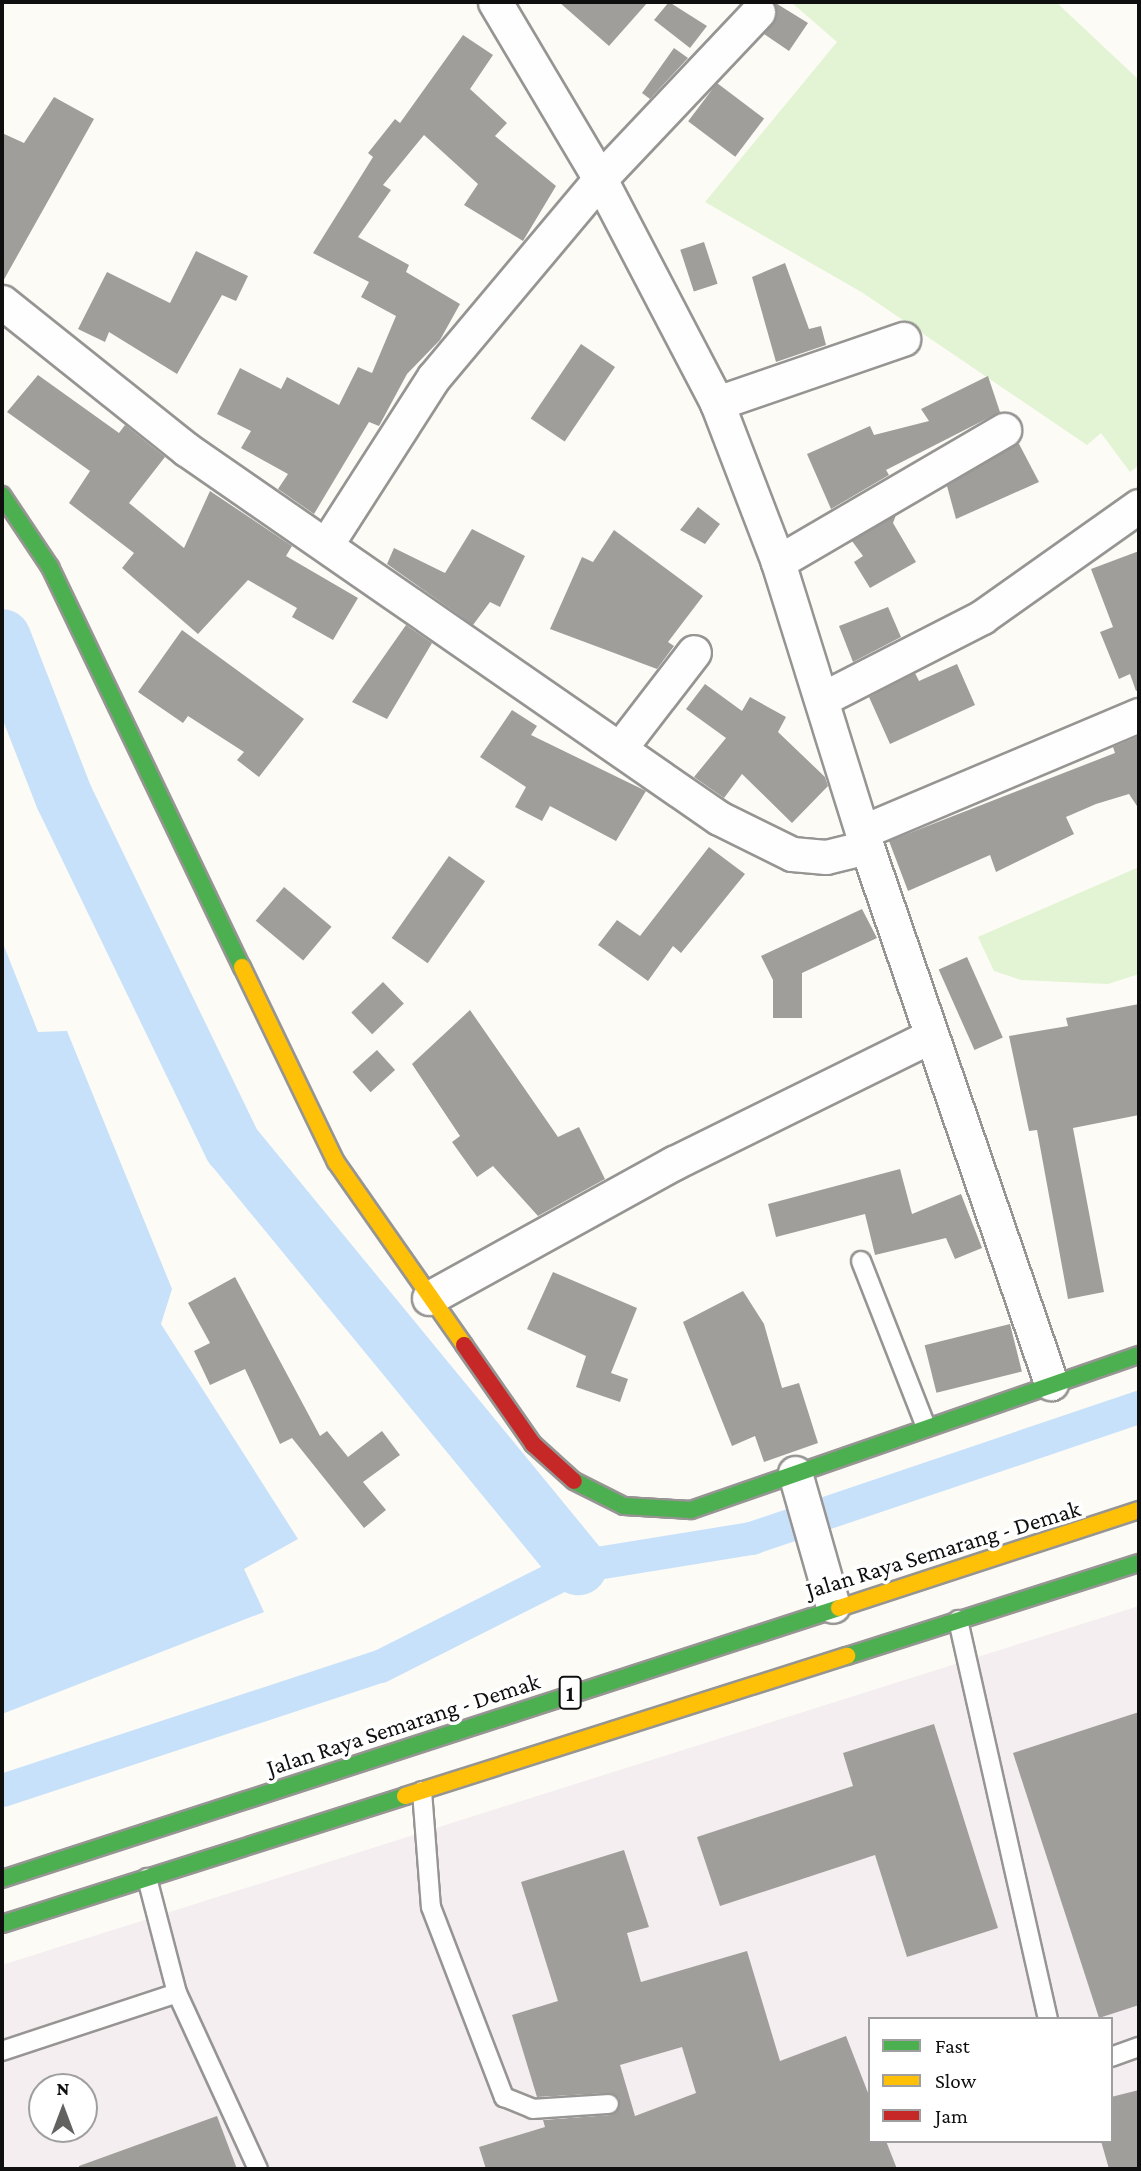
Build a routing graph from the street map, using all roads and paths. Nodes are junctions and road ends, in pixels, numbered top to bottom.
1 (495, 2) edge
2 (758, 12) dead end
3 (600, 178) junction
4 (2, 302) edge
5 (903, 339) dead end
6 (717, 403) junction
7 (1004, 430) dead end
8 (2, 495) edge
9 (1139, 506) edge
10 (326, 545) junction
11 (778, 562) junction
12 (694, 652) dead end
13 (822, 699) junction
14 (1139, 715) edge
15 (620, 748) junction
16 (865, 839) junction
17 (931, 1036) junction
18 (861, 1261) dead end
19 (429, 1298) junction
20 (1139, 1355) edge
21 (1051, 1383) junction
22 (926, 1427) junction
23 (798, 1485) junction
24 (1139, 1510) edge
25 (1139, 1563) edge
26 (833, 1606) junction
27 (958, 1620) junction
28 (422, 1791) junction
29 (147, 1878) junction
30 (2, 1880) edge
31 (2, 1924) edge
32 (177, 1993) junction
33 (1048, 2017) edge
34 (1139, 2047) edge
35 (2, 2051) edge
36 (1113, 2056) edge
37 (609, 2104) dead end
38 (258, 2169) edge

1 - 3 street
2 - 3 street
3 - 6 street
3 - 10 street
4 - 10 street
5 - 6 street
6 - 11 street
7 - 11 street
8 - 19 main road
9 - 13 street
10 - 15 street
11 - 13 street
12 - 15 street
13 - 16 street
14 - 16 street
15 - 16 street
16 - 17 street
17 - 19 street
17 - 21 street
18 - 22 lane
19 - 23 main road
20 - 21 main road
21 - 22 main road
22 - 23 main road
23 - 26 street
24 - 26 main road, Jalan Raya Semarang - Demak / 1
25 - 27 main road, 1
26 - 30 main road, Jalan Raya Semarang - Demak / 1
27 - 28 main road, 1
27 - 33 lane
28 - 29 main road, 1
28 - 37 lane
29 - 31 main road, 1
29 - 32 lane
32 - 35 lane
32 - 38 lane
34 - 36 lane

